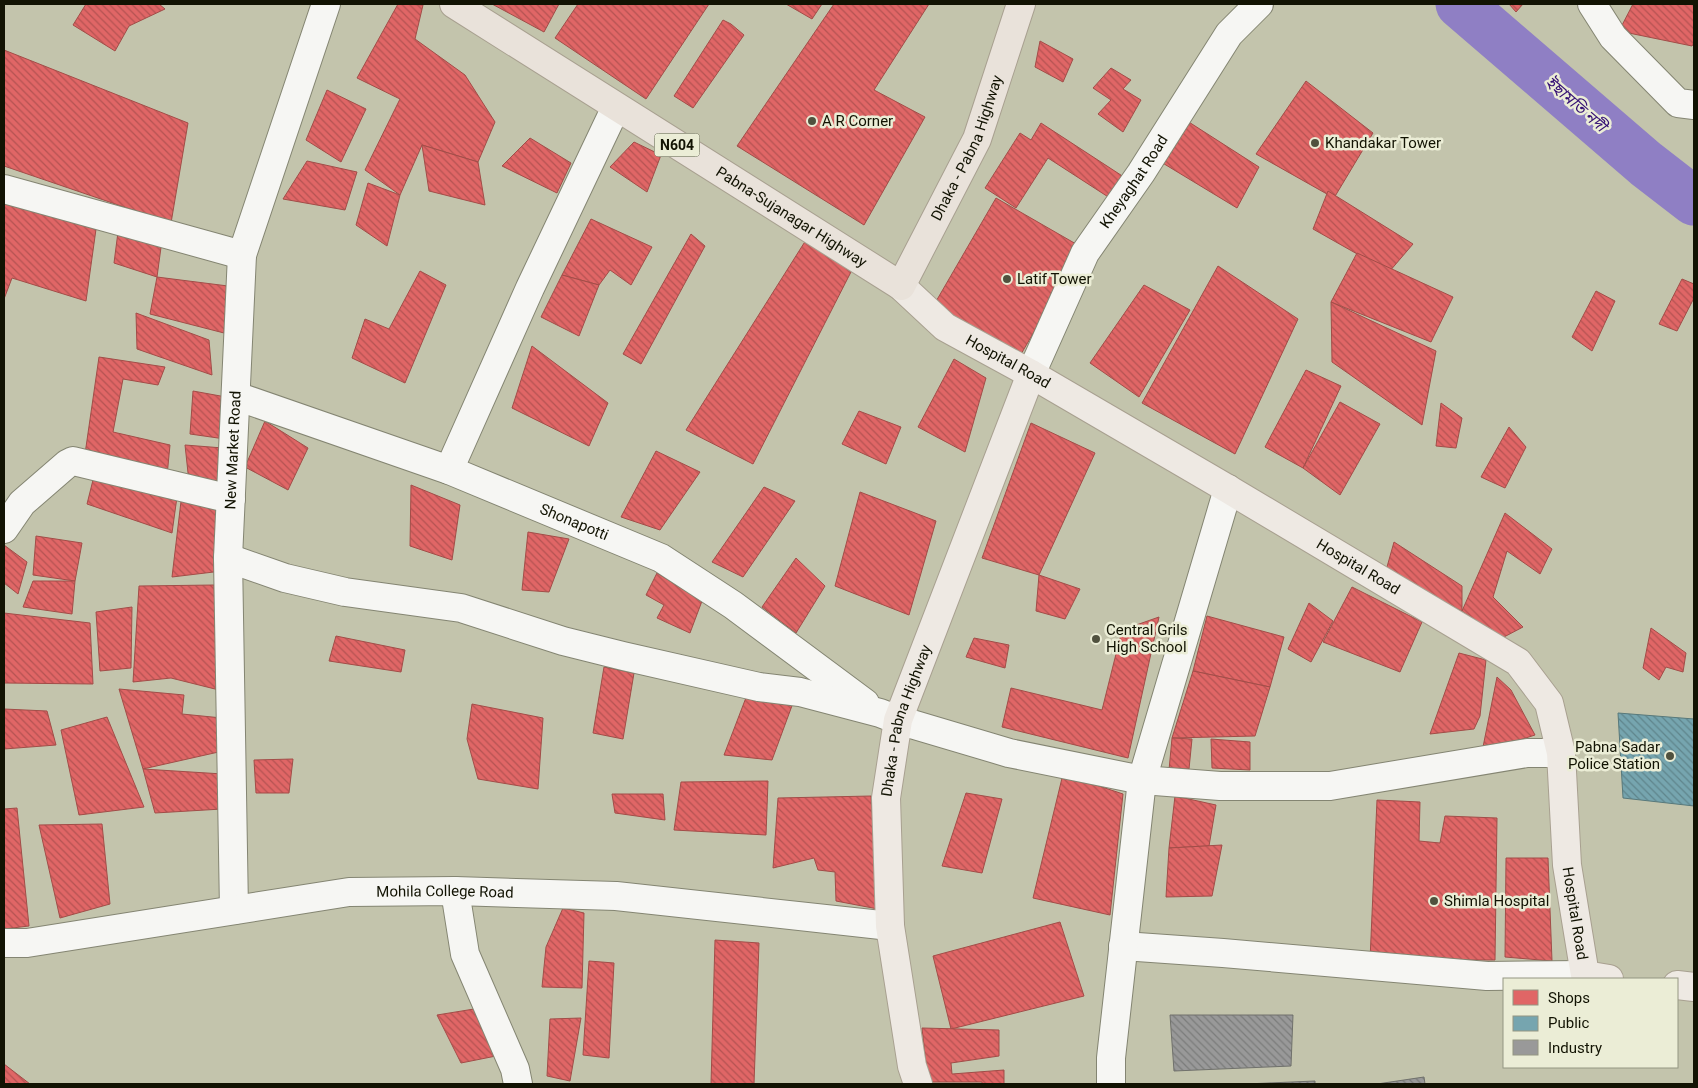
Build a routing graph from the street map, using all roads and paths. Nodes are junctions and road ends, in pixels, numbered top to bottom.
1 (326, 4) edge
2 (454, 4) edge
3 (1021, 4) edge
4 (1259, 4) edge
5 (1592, 4) edge
6 (1694, 105) edge
7 (616, 107) junction
8 (4, 189) edge
9 (242, 255) junction
10 (901, 286) junction
11 (1031, 374) junction
12 (236, 396) junction
13 (449, 470) junction
14 (1228, 489) junction
15 (231, 499) junction
16 (4, 529) edge
17 (228, 558) junction
18 (889, 717) junction
19 (1560, 753) junction
20 (1142, 780) junction
21 (455, 891) junction
22 (234, 910) junction
23 (890, 926) junction
24 (4, 942) edge
25 (1123, 946) junction
26 (1597, 977) edge
27 (1678, 985) edge
28 (1694, 987) edge
29 (518, 1084) edge
30 (918, 1084) edge
31 (1111, 1084) edge

1 - 9 street, New Market Road
2 - 7 highway, Pabna-Sujanagar Highway / N604
3 - 10 highway, Dhaka - Pabna Highway
4 - 11 street, Kheyaghat Road
5 - 6 street
7 - 10 highway, Pabna-Sujanagar Highway / N604
7 - 13 street
8 - 9 street
9 - 12 street, New Market Road
10 - 11 main road, Hospital Road
11 - 14 main road, Hospital Road
11 - 18 main road, Dhaka - Pabna Highway
12 - 13 street, Shonapotti
12 - 15 street, New Market Road
13 - 18 street, Shonapotti
14 - 19 main road, Hospital Road
14 - 20 street
15 - 16 street
15 - 17 street, New Market Road
17 - 18 street
17 - 22 street, New Market Road
18 - 20 street
18 - 23 main road, Dhaka - Pabna Highway
19 - 20 street
19 - 26 main road, Hospital Road
20 - 25 street
21 - 22 street, Mohila College Road
21 - 23 street, Mohila College Road
21 - 29 street
22 - 24 street, Mohila College Road
23 - 30 main road, Dhaka - Pabna Highway
25 - 26 street
25 - 31 street
27 - 28 main road

